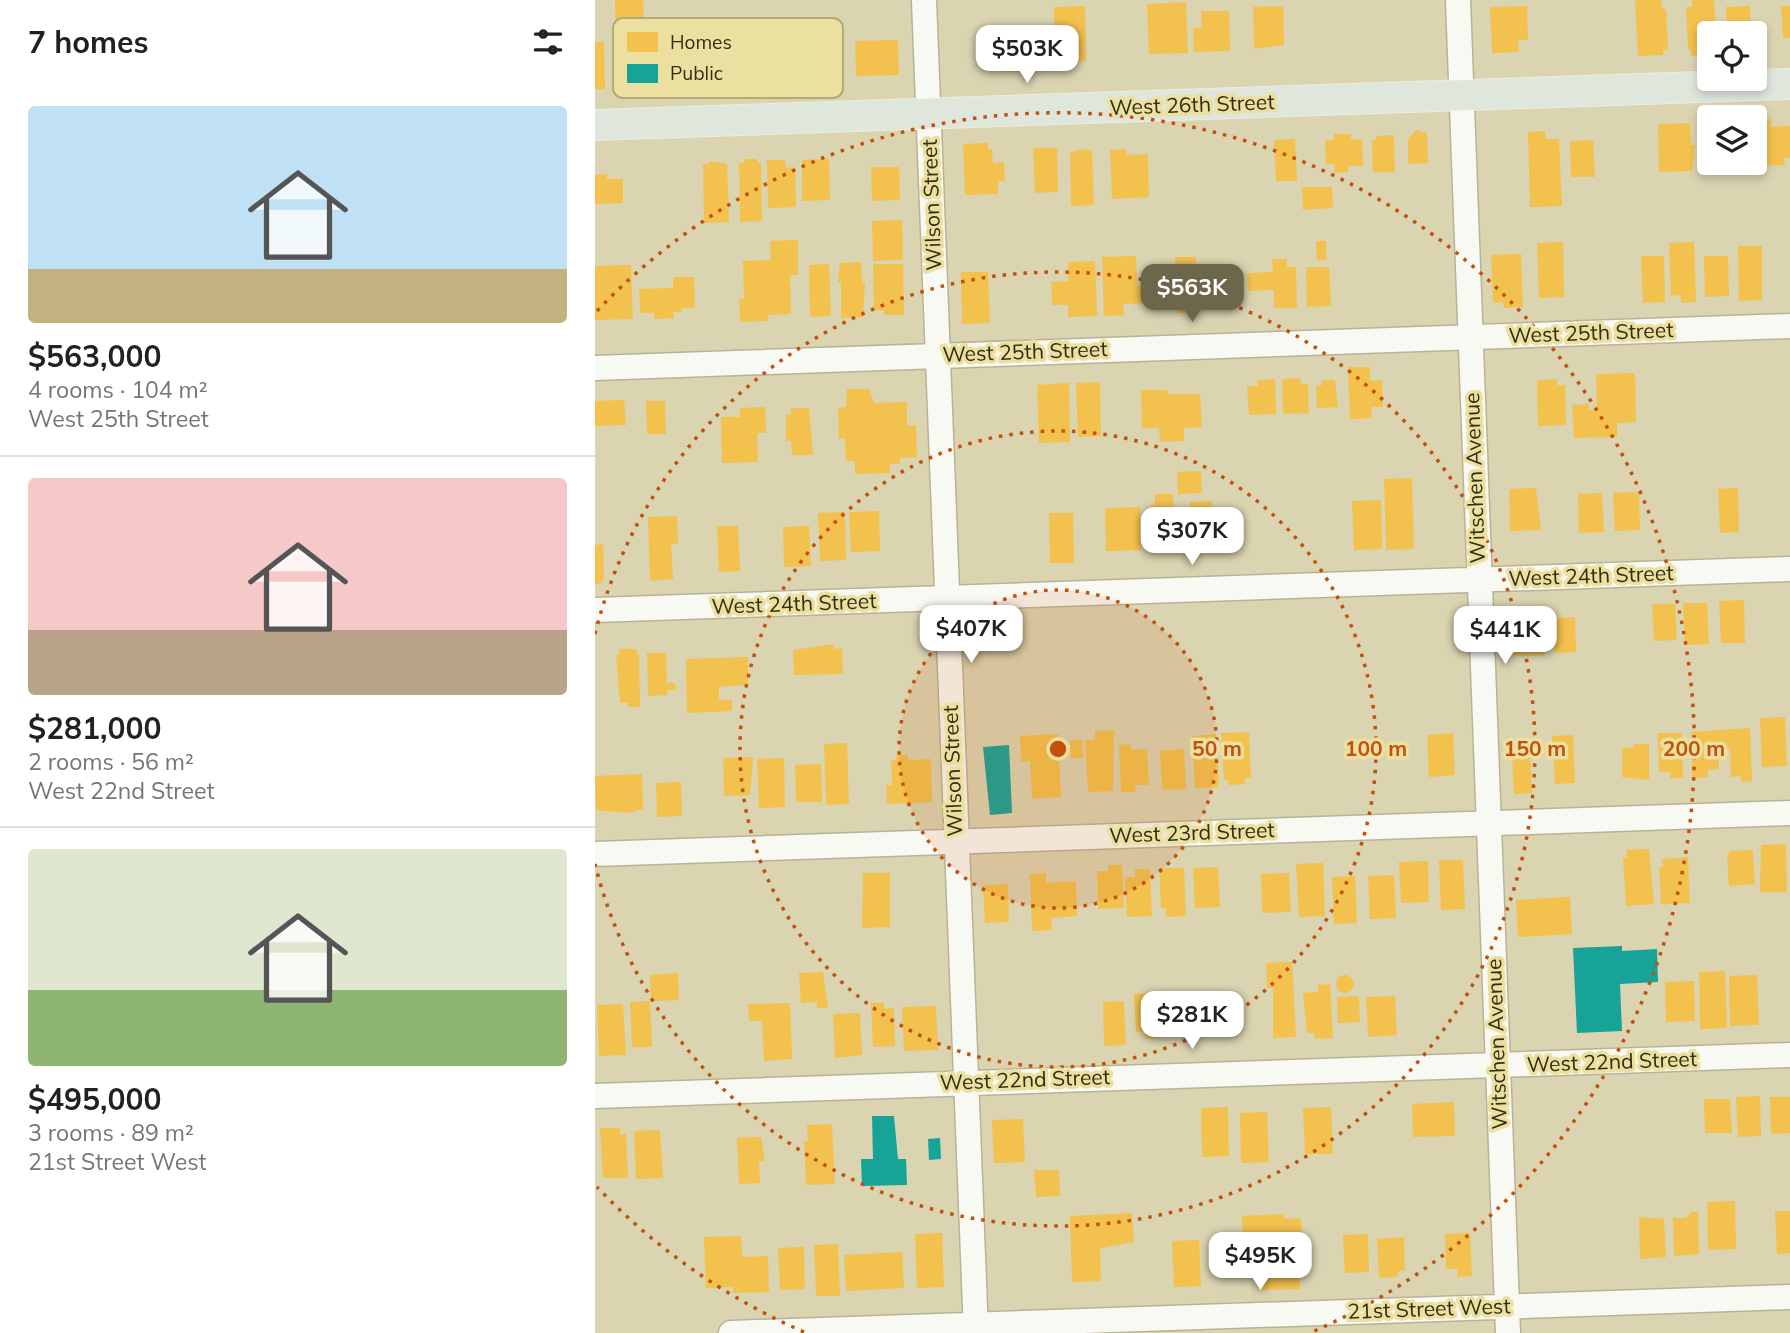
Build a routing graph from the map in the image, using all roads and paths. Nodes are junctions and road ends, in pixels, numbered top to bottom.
1 (924, 0) edge
2 (1458, 0) edge
3 (1790, 84) edge
4 (1461, 96) junction
5 (929, 114) junction
6 (595, 125) edge
7 (1790, 326) edge
8 (1470, 337) junction
9 (936, 355) junction
10 (595, 368) edge
11 (1790, 569) edge
12 (1479, 580) junction
13 (946, 599) junction
14 (595, 610) edge
15 (1790, 813) edge
16 (1489, 823) junction
17 (955, 842) junction
18 (595, 854) edge
19 (1790, 1055) edge
20 (1498, 1066) junction
21 (966, 1082) junction
22 (595, 1096) edge
23 (1790, 1297) edge
24 (1507, 1306) junction
25 (975, 1329) edge
26 (731, 1333) edge
27 (1508, 1333) edge

1 - 5 street, Wilson Street
2 - 4 street, Witschen Avenue
3 - 4 main road, West 26th Street
4 - 5 main road, West 26th Street
4 - 8 street, Witschen Avenue
5 - 6 main road, West 26th Street
5 - 9 street, Wilson Street
7 - 8 street, West 25th Street
8 - 9 street, West 25th Street
8 - 12 street, Witschen Avenue
9 - 10 street, West 25th Street
9 - 13 street, Wilson Street
11 - 12 street, West 24th Street
12 - 13 street, West 24th Street
12 - 16 street, Witschen Avenue
13 - 14 street, West 24th Street
13 - 17 street, Wilson Street
15 - 16 street, West 23rd Street
16 - 17 street, West 23rd Street
16 - 20 street, Witschen Avenue
17 - 18 street, West 23rd Street
17 - 21 street, Wilson Street
19 - 20 street, West 22nd Street
20 - 21 street, West 22nd Street
20 - 24 street, Witschen Avenue
21 - 22 street, West 22nd Street
21 - 25 street, Wilson Street
23 - 24 street, 21st Street West
24 - 25 street, 21st Street West
24 - 27 street, Witschen Avenue
25 - 26 street, 21st Street West

